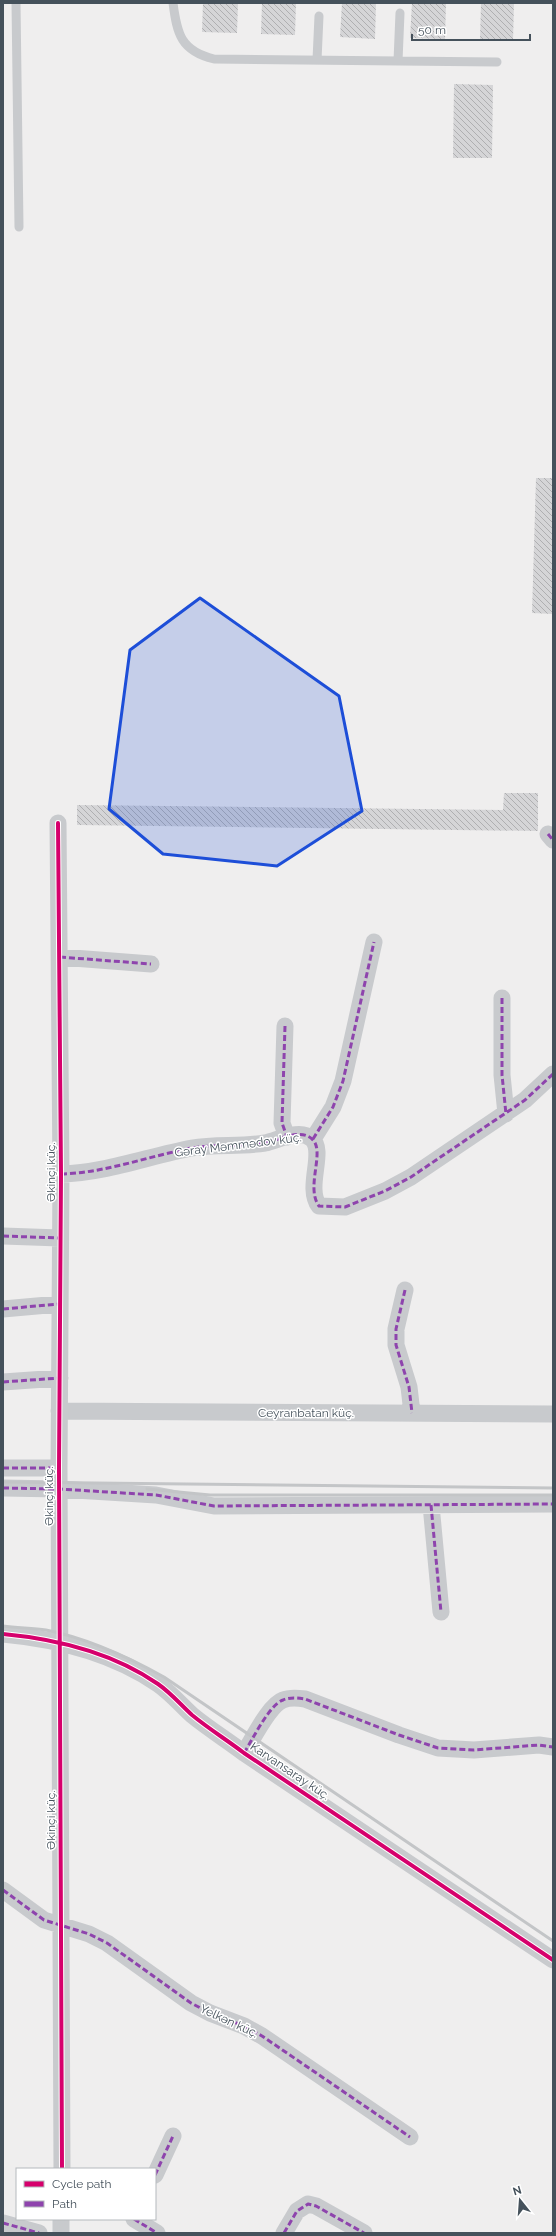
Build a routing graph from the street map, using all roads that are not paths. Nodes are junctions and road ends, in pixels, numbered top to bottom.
1 (16, 3) edge
2 (173, 3) edge
3 (400, 13) dead end
4 (319, 16) dead end
5 (317, 60) junction
6 (398, 61) junction
7 (497, 62) dead end
8 (19, 227) dead end
9 (58, 823) dead end
10 (374, 942) dead end
11 (60, 957) junction
12 (151, 964) dead end
13 (502, 998) dead end
14 (285, 1026) dead end
15 (553, 1074) edge
16 (506, 1114) junction
17 (286, 1137) junction
18 (312, 1139) junction
19 (61, 1174) junction
20 (3, 1236) edge
21 (60, 1238) junction
22 (405, 1290) dead end
23 (59, 1304) junction
24 (3, 1309) edge
25 (60, 1378) junction
26 (3, 1382) edge
27 (60, 1411) junction
28 (412, 1413) junction
29 (553, 1414) edge
30 (3, 1468) edge
31 (59, 1468) junction
32 (3, 1488) edge
33 (59, 1489) junction
34 (553, 1504) edge
35 (431, 1505) junction
36 (441, 1612) dead end
37 (4, 1633) edge
38 (60, 1643) junction
39 (553, 1747) edge
40 (244, 1753) junction
41 (3, 1890) edge
42 (62, 1925) junction
43 (553, 1960) edge
44 (173, 2136) dead end
45 (410, 2137) dead end
46 (62, 2168) edge
47 (156, 2173) edge
48 (61, 2220) edge
49 (137, 2220) edge
50 (3, 2223) edge
51 (39, 2233) edge
52 (61, 2233) edge
53 (157, 2233) edge
54 (284, 2233) edge
55 (364, 2233) edge

1 - 8 lane
2 - 5 lane
3 - 6 lane
4 - 5 lane
5 - 6 lane
6 - 7 lane
9 - 11 street, Əkinçi küç.
10 - 18 street
11 - 12 street
11 - 19 street, Əkinçi küç.
13 - 16 street
14 - 17 street
15 - 16 street, Gəray Məmmədov küç.
16 - 18 street, Gəray Məmmədov küç.
17 - 18 street, Gəray Məmmədov küç.
17 - 19 street, Gəray Məmmədov küç.
19 - 21 street, Əkinçi küç.
20 - 21 street
21 - 23 street, Əkinçi küç.
22 - 28 street
23 - 24 street
23 - 25 street, Əkinçi küç.
25 - 26 street
25 - 27 street, Əkinçi küç.
27 - 28 street, Ceyranbatan küç.
27 - 31 street, Əkinçi küç.
28 - 29 street, Ceyranbatan küç.
30 - 31 street
31 - 33 street, Əkinçi küç.
32 - 33 street
33 - 35 street
33 - 38 street, Əkinçi küç.
34 - 35 street
35 - 36 street
37 - 38 street, Karvansaray küç.
38 - 40 street, Karvansaray küç.
38 - 42 street, Əkinçi küç.
39 - 40 street
40 - 43 street, Karvansaray küç.
41 - 42 street, Yelkən küç.
42 - 45 street, Yelkən küç.
42 - 46 street, Əkinçi küç.
44 - 47 street
48 - 52 street
49 - 53 street
50 - 51 street
54 - 55 street

